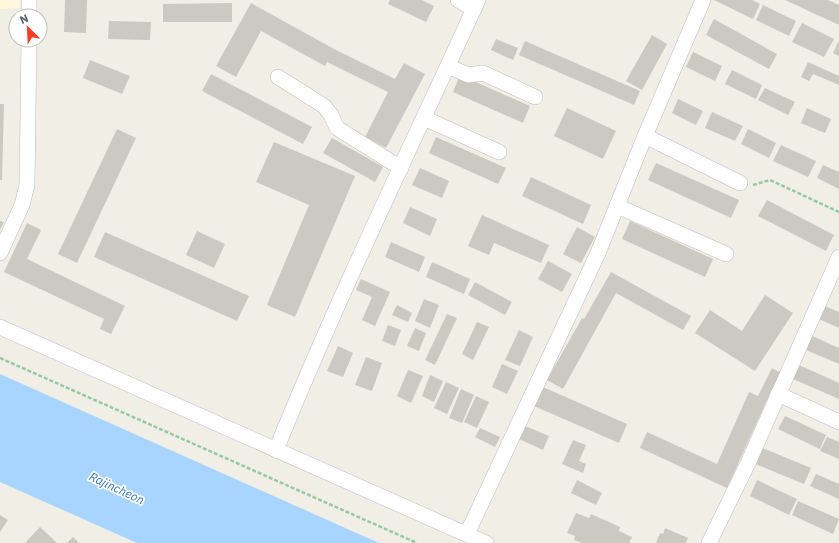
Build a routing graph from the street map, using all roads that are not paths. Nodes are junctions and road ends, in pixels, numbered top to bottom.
1 (458, 0) edge
2 (704, 0) edge
3 (476, 4) edge
4 (29, 48) edge
5 (448, 66) junction
6 (278, 77) dead end
7 (535, 97) dead end
8 (424, 118) junction
9 (645, 136) junction
10 (499, 152) dead end
11 (401, 168) junction
12 (740, 183) road end
13 (617, 206) junction
14 (0, 253) edge
15 (726, 254) dead end
16 (839, 257) edge
17 (0, 327) edge
18 (778, 394) junction
19 (839, 422) edge
20 (276, 450) junction
21 (467, 534) junction
22 (486, 543) edge
23 (709, 543) edge

1 - 3 street
2 - 9 street
3 - 5 street
4 - 14 street
5 - 7 street
5 - 8 street
6 - 11 street
8 - 10 street
8 - 11 street
9 - 12 street
9 - 13 street
11 - 20 street
13 - 15 street
13 - 21 street
16 - 18 street
17 - 20 street
18 - 19 street
18 - 23 street
20 - 21 street
21 - 22 street

